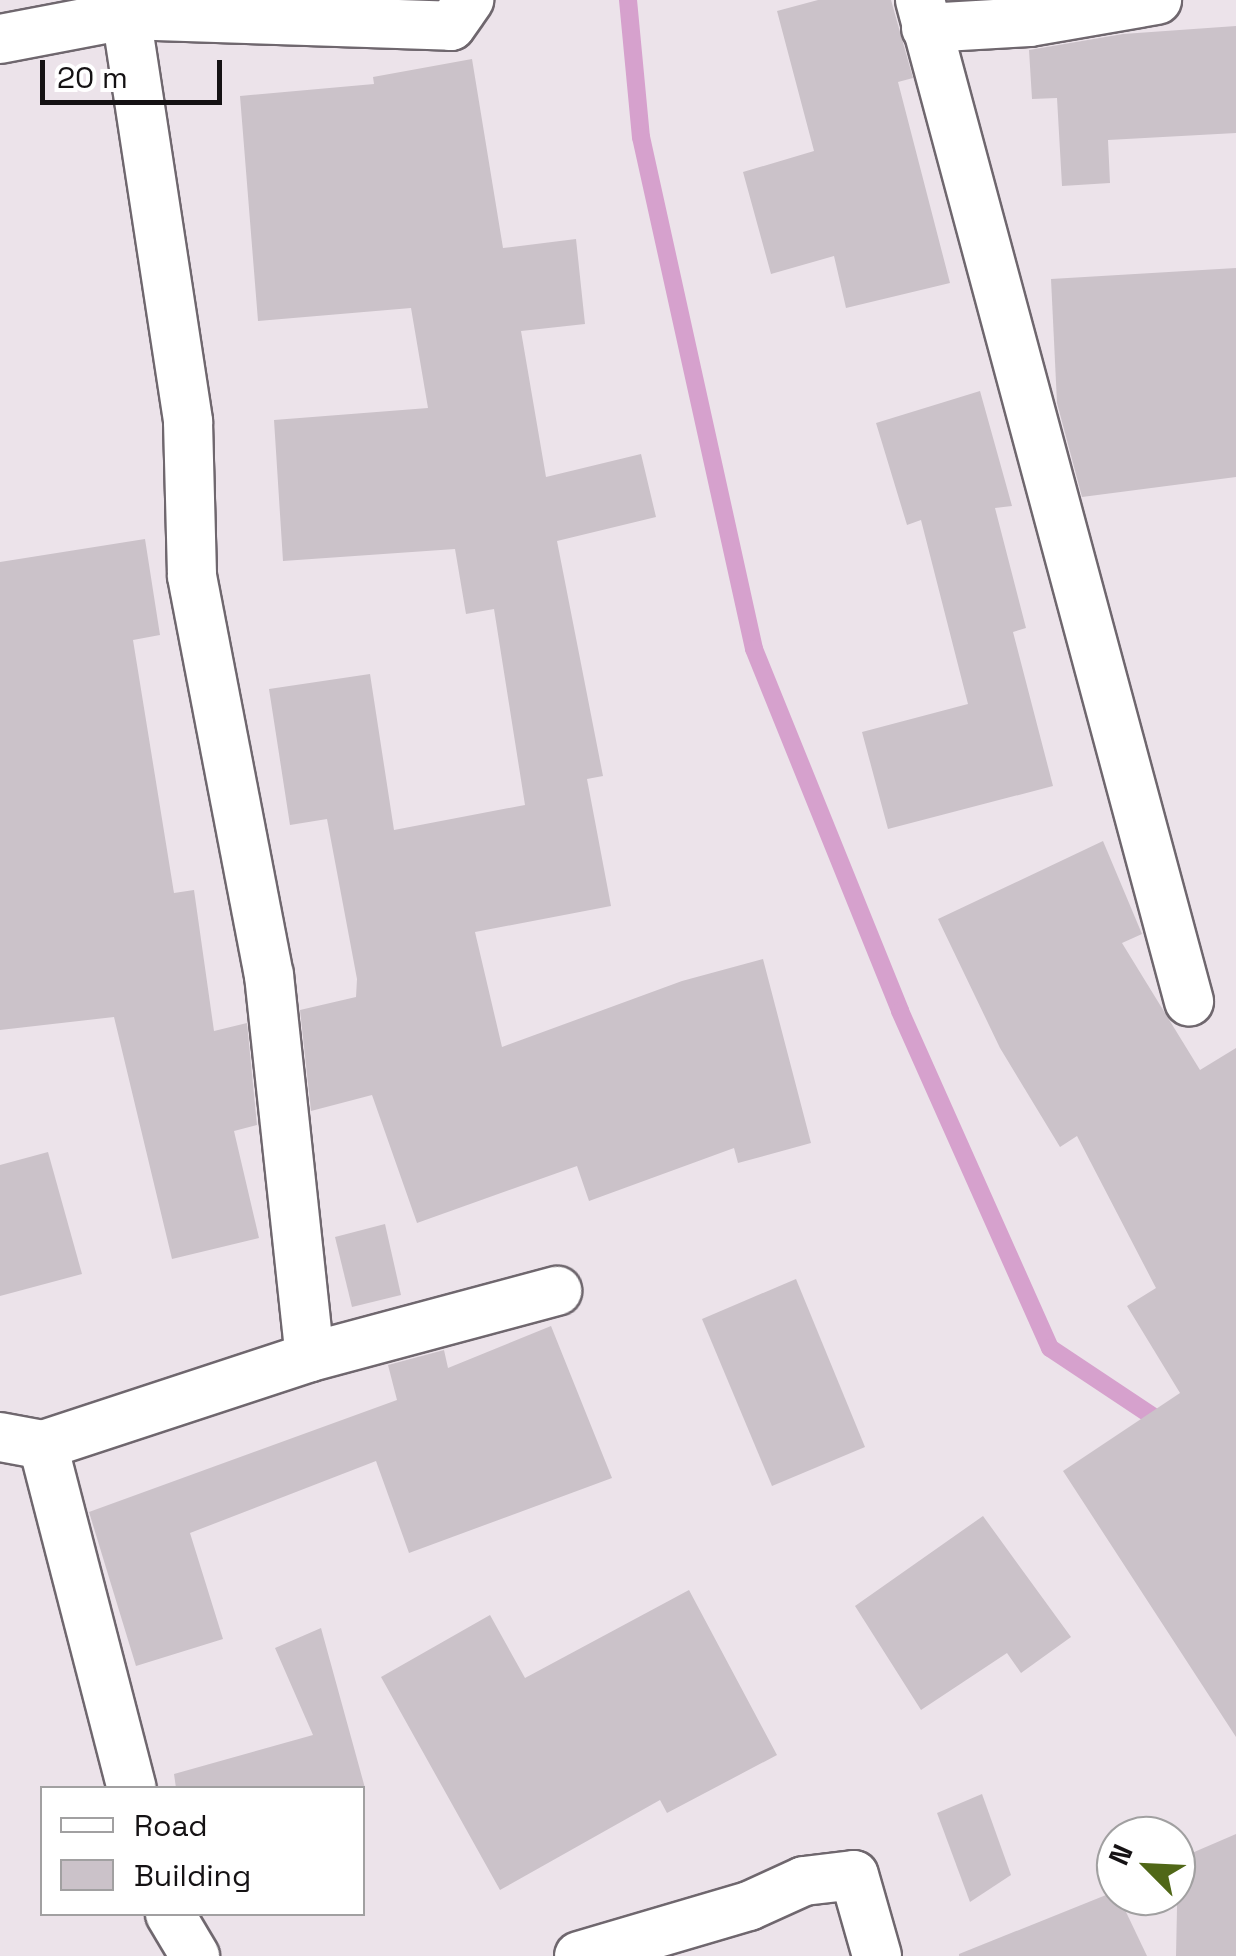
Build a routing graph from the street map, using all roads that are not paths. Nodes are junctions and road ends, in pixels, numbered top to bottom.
1 (469, 0) edge
2 (1157, 0) edge
3 (126, 14) junction
4 (923, 14) edge
5 (0, 40) edge
6 (1189, 1001) dead end
7 (557, 1291) dead end
8 (310, 1357) junction
9 (22, 1441) edge
10 (131, 1786) edge
11 (171, 1916) edge
12 (195, 1956) edge
13 (579, 1956) edge
14 (876, 1956) edge

1 - 3 street
2 - 4 street
3 - 5 street
3 - 8 street
4 - 6 street
7 - 8 street
8 - 9 street
9 - 10 street
11 - 12 street
13 - 14 street

